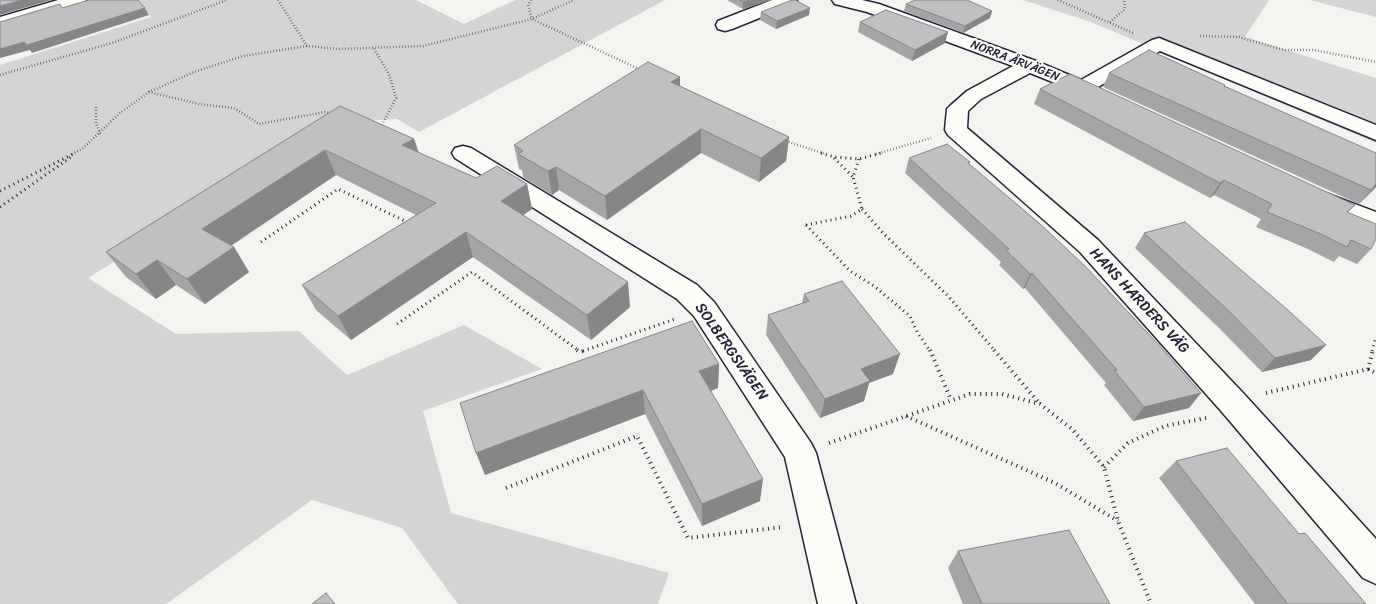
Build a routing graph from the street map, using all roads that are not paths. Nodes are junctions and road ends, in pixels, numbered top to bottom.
1 (36, 0) edge
2 (77, 0) edge
3 (788, 0) edge
4 (841, 0) edge
5 (0, 10) edge
6 (0, 22) edge
7 (725, 25) dead end
8 (1029, 65) junction
9 (1083, 88) junction
10 (1110, 100) edge
11 (1376, 133) edge
12 (463, 153) dead end
13 (1295, 188) edge
14 (1376, 221) edge
15 (1376, 566) edge
16 (837, 604) edge

1 - 5 street
2 - 6 street
3 - 7 street
4 - 8 street, NORRA ÅRVÄGEN
8 - 9 street, NORRA ÅRVÄGEN
8 - 15 street, HANS HARDERS VÄG
9 - 10 street, NORRA ÅRVÄGEN
9 - 11 street
12 - 16 street, SOLBERGSVÄGEN
13 - 14 street

